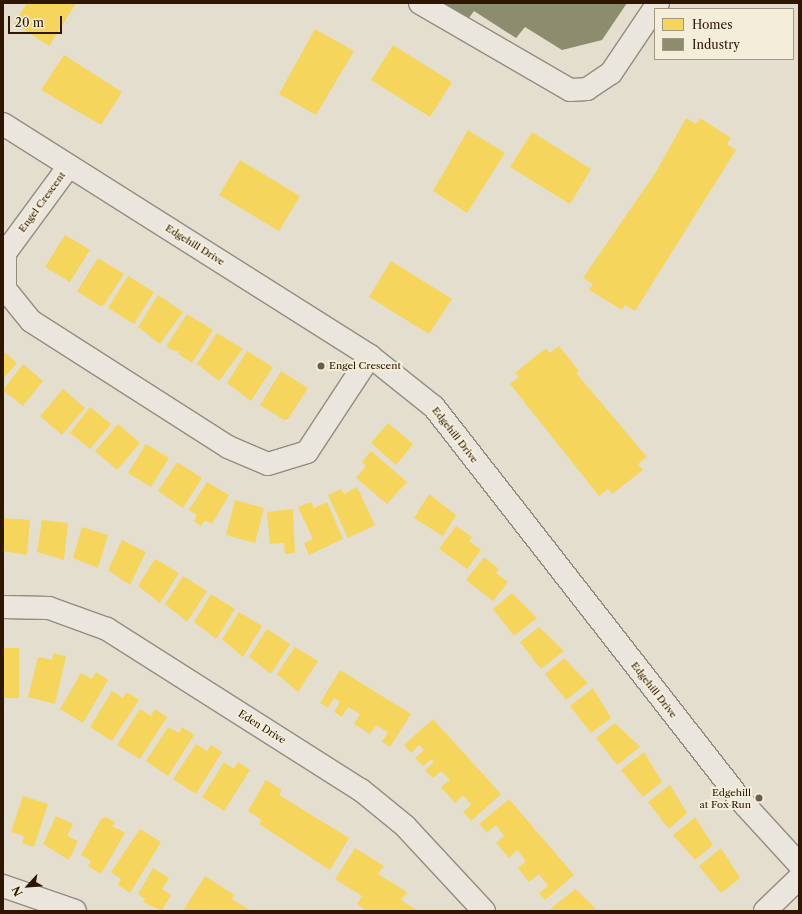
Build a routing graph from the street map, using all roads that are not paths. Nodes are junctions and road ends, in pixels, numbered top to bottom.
1 (420, 3) edge
2 (654, 9) edge
3 (3, 124) edge
4 (69, 166) junction
5 (370, 356) junction
6 (3, 607) edge
7 (799, 864) edge
8 (799, 878) edge
9 (3, 886) edge
10 (75, 911) edge
11 (484, 911) edge
12 (765, 911) edge

1 - 2 street
3 - 4 street, Edgehill Drive
4 - 5 street, Edgehill Drive
4 - 5 street, Engel Crescent
5 - 7 street, Edgehill Drive
6 - 11 street, Eden Drive
8 - 12 street
9 - 10 street

